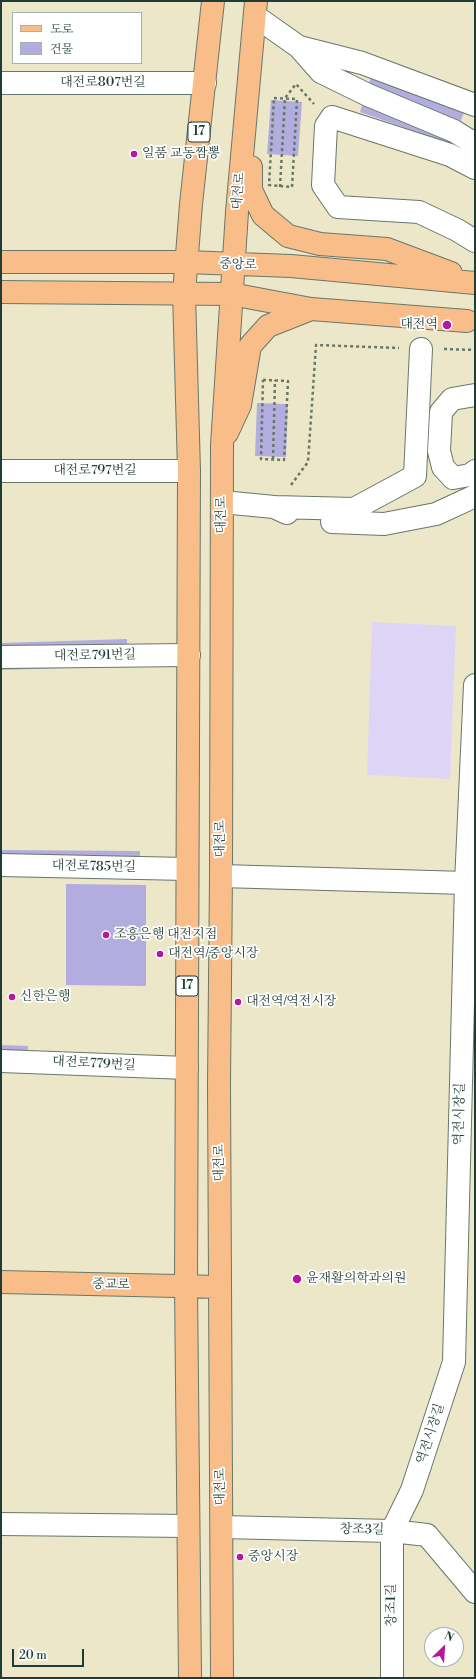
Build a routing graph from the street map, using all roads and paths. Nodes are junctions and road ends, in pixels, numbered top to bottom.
1 (213, 1) edge
2 (256, 8) edge
3 (299, 47) junction
4 (1, 83) edge
5 (205, 83) junction
6 (296, 84) dead end
7 (249, 90) junction
8 (285, 98) junction
9 (475, 105) edge
10 (475, 144) edge
11 (475, 168) edge
12 (280, 187) junction
13 (475, 241) edge
14 (1, 262) edge
15 (186, 262) junction
16 (233, 265) junction
17 (475, 282) edge
18 (1, 292) edge
19 (184, 293) junction
20 (231, 294) junction
21 (311, 309) junction
22 (467, 321) dead end
23 (421, 349) junction
24 (475, 350) edge
25 (475, 395) edge
26 (222, 445) junction
27 (261, 458) dead end
28 (273, 459) junction
29 (1, 471) edge
30 (189, 471) junction
31 (475, 471) edge
32 (475, 496) edge
33 (222, 502) junction
34 (274, 507) junction
35 (189, 655) junction
36 (1, 658) edge
37 (475, 685) edge
38 (1, 865) edge
39 (186, 869) junction
40 (221, 876) junction
41 (466, 883) junction
42 (1, 1061) edge
43 (187, 1068) junction
44 (1, 1282) edge
45 (186, 1286) junction
46 (220, 1287) junction
47 (1, 1524) edge
48 (188, 1526) junction
49 (222, 1527) junction
50 (392, 1531) junction
51 (475, 1592) edge
52 (190, 1678) edge
53 (222, 1678) edge
54 (392, 1678) edge

1 - 5 main road, 17
2 - 3 street
2 - 7 main road, 대전로
3 - 9 street
3 - 10 street
4 - 5 street, 대전로807번길
5 - 15 main road, 17
6 - 8 path
7 - 16 main road, 대전로
7 - 17 main road
8 - 12 path
8 - 12 path
8 - 12 path
11 - 13 street
14 - 15 main road, 중앙로
15 - 16 main road, 중앙로
15 - 19 main road, 17
16 - 17 main road, 중앙로
16 - 20 main road, 대전로
18 - 19 main road
19 - 20 main road
19 - 30 main road, 17
20 - 21 main road
20 - 26 main road, 대전로
21 - 22 main road
21 - 26 main road
23 - 24 path
23 - 34 street
23 - 34 path
25 - 31 street
26 - 33 main road, 대전로
27 - 28 path
28 - 28 path
29 - 30 street, 대전로797번길
30 - 35 main road, 17
32 - 34 street
33 - 34 street
33 - 40 main road, 대전로
35 - 36 street, 대전로791번길
35 - 39 main road, 17
37 - 41 street, 역전시장길
38 - 39 street, 대전로785번길
39 - 43 main road, 17
40 - 41 street
40 - 46 main road, 대전로
41 - 50 street, 역전시장길
42 - 43 street, 대전로779번길
43 - 45 main road, 17
44 - 45 main road, 중교로
45 - 46 main road, 중교로
45 - 48 main road, 17
46 - 49 main road, 대전로
47 - 48 street
48 - 52 main road, 17
49 - 50 street, 창조3길
49 - 53 main road, 대전로
50 - 51 street, 창조3길
50 - 54 street, 창조1길

